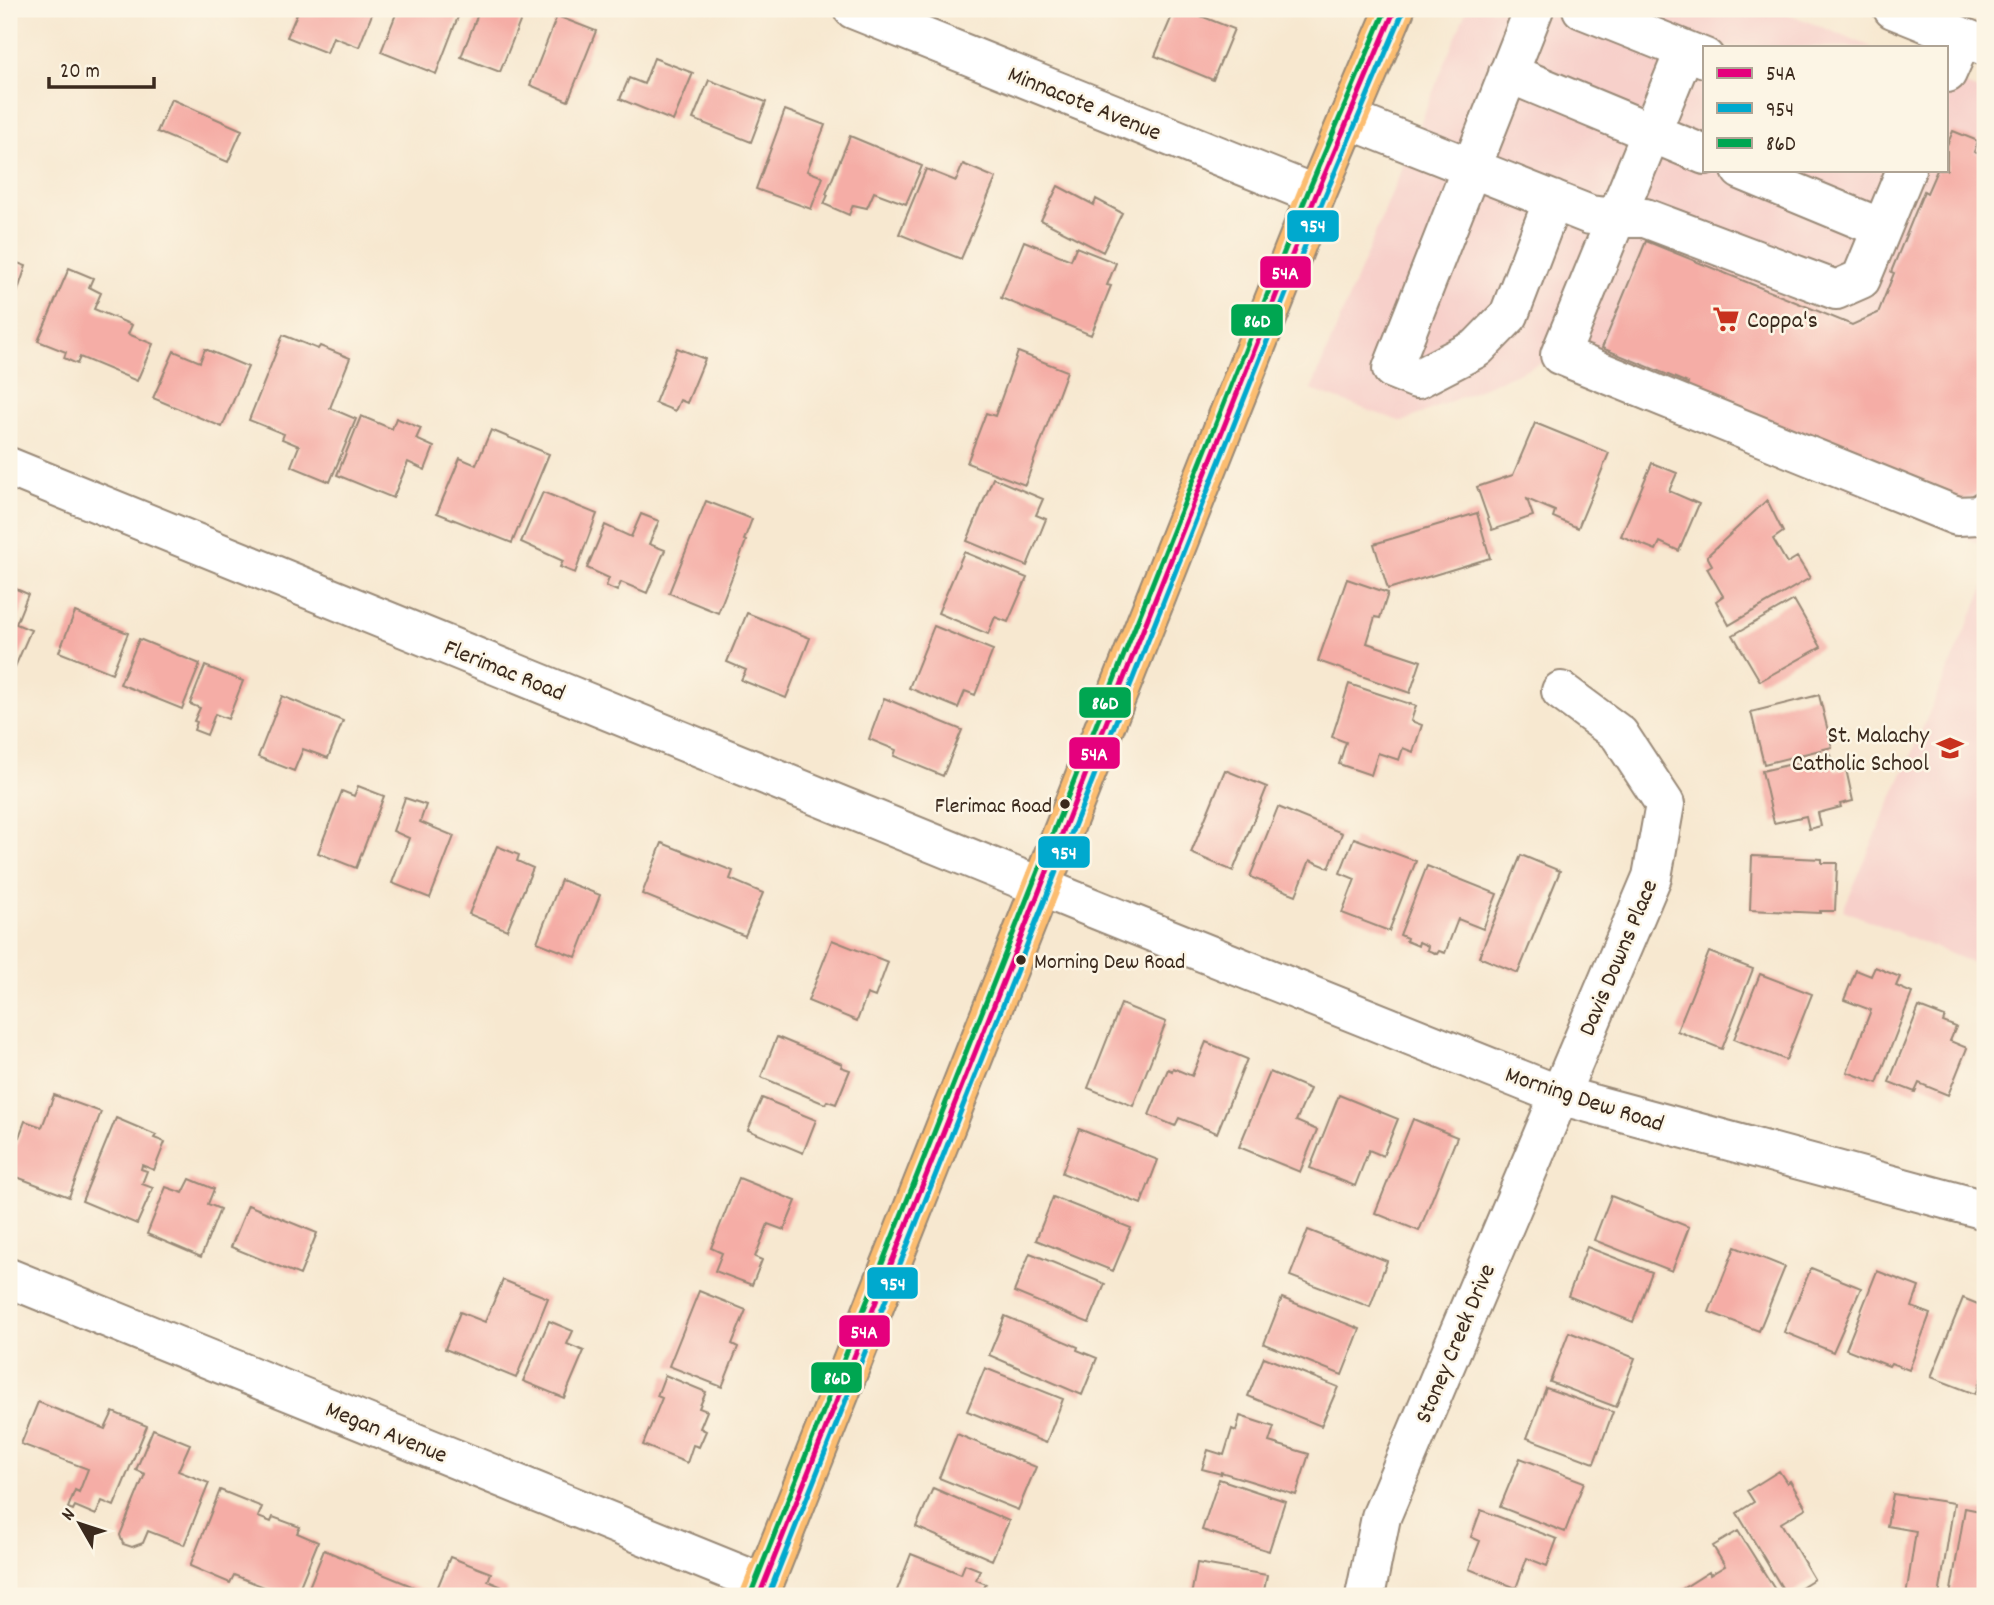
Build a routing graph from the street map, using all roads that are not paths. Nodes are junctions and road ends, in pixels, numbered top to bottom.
1 (853, 9) edge
2 (1395, 9) edge
3 (1534, 9) edge
4 (1582, 9) edge
5 (1893, 9) edge
6 (1974, 41) edge
7 (1695, 54) edge
8 (1948, 72) edge
9 (1508, 73) junction
10 (1348, 119) junction
11 (1651, 132) junction
12 (1703, 154) edge
13 (1471, 166) junction
14 (1746, 172) edge
15 (1905, 172) edge
16 (1316, 195) junction
17 (1553, 200) junction
18 (1616, 218) junction
19 (1881, 228) junction
20 (9, 467) edge
21 (1985, 511) edge
22 (1561, 691) dead end
23 (1041, 887) junction
24 (1559, 1094) junction
25 (1985, 1210) edge
26 (9, 1278) edge
27 (762, 1590) edge
28 (1365, 1596) edge

1 - 16 street, Minnacote Avenue
2 - 10 main road
3 - 9 street
4 - 7 street
5 - 6 street
6 - 8 street
7 - 11 street
9 - 11 street
9 - 13 street
10 - 13 street
10 - 16 main road
11 - 12 street
11 - 18 street
13 - 17 street
13 - 17 street
14 - 19 street
15 - 19 street
16 - 23 main road
17 - 18 street
18 - 19 street
18 - 21 street
20 - 23 street, Flerimac Road
22 - 24 street, Davis Downs Place
23 - 24 street, Morning Dew Road
23 - 27 main road
24 - 25 street, Morning Dew Road
24 - 28 street, Stoney Creek Drive
26 - 27 street, Megan Avenue

